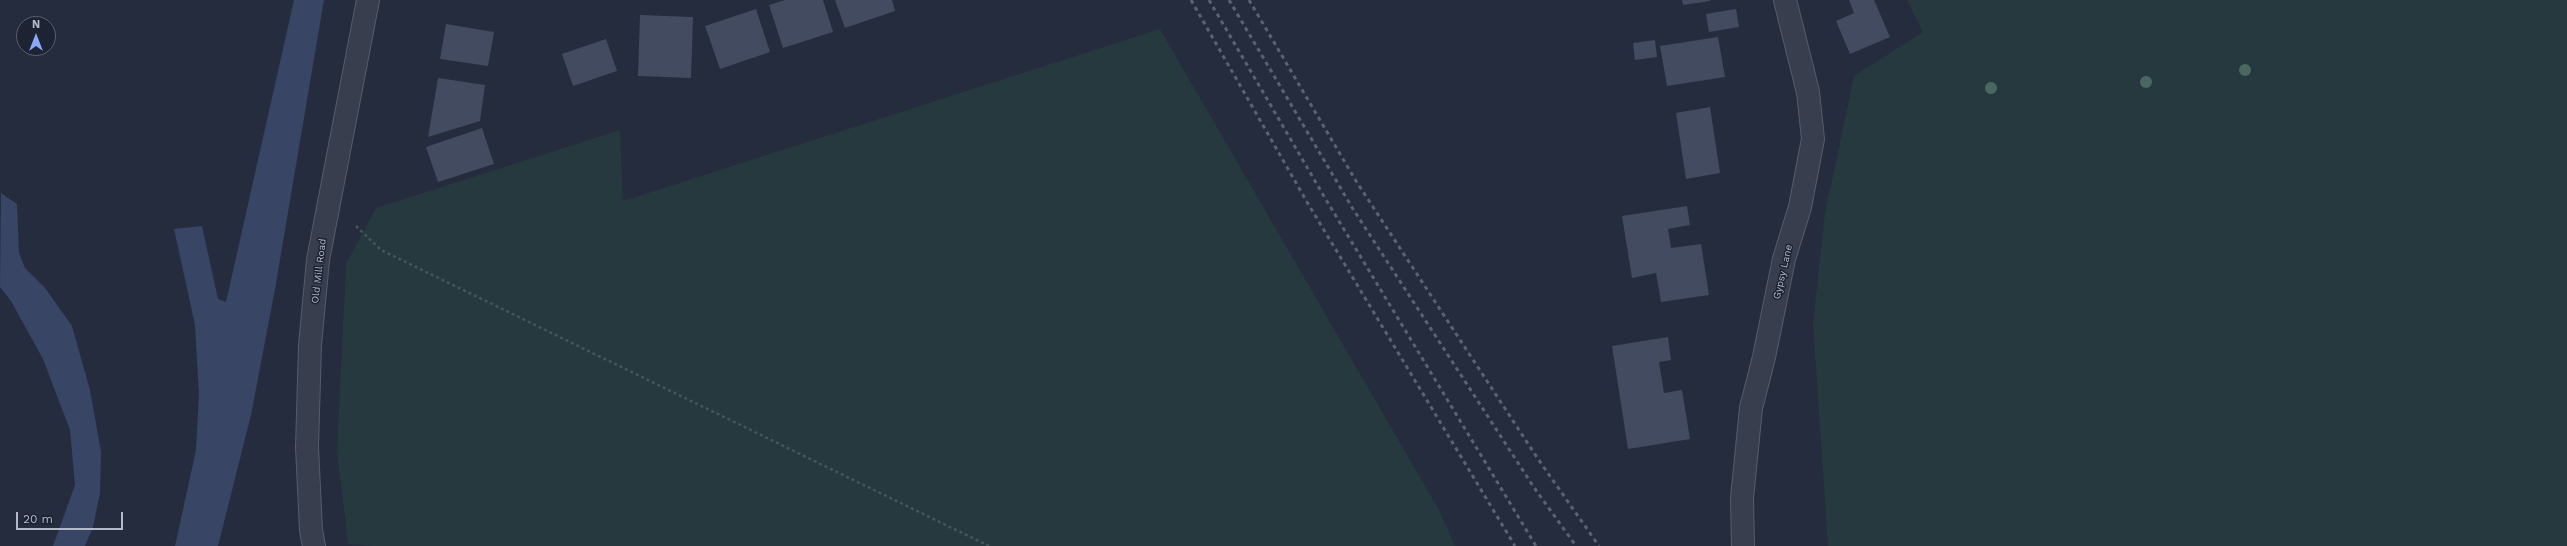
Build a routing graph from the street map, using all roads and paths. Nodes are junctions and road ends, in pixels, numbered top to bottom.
1 (368, 0) edge
2 (1785, 0) edge
3 (325, 224) junction
4 (314, 546) edge
5 (989, 546) edge
6 (1743, 546) edge

1 - 3 street, Old Mill Road
2 - 6 street, Gypsy Lane
3 - 4 street, Old Mill Road
3 - 5 path

